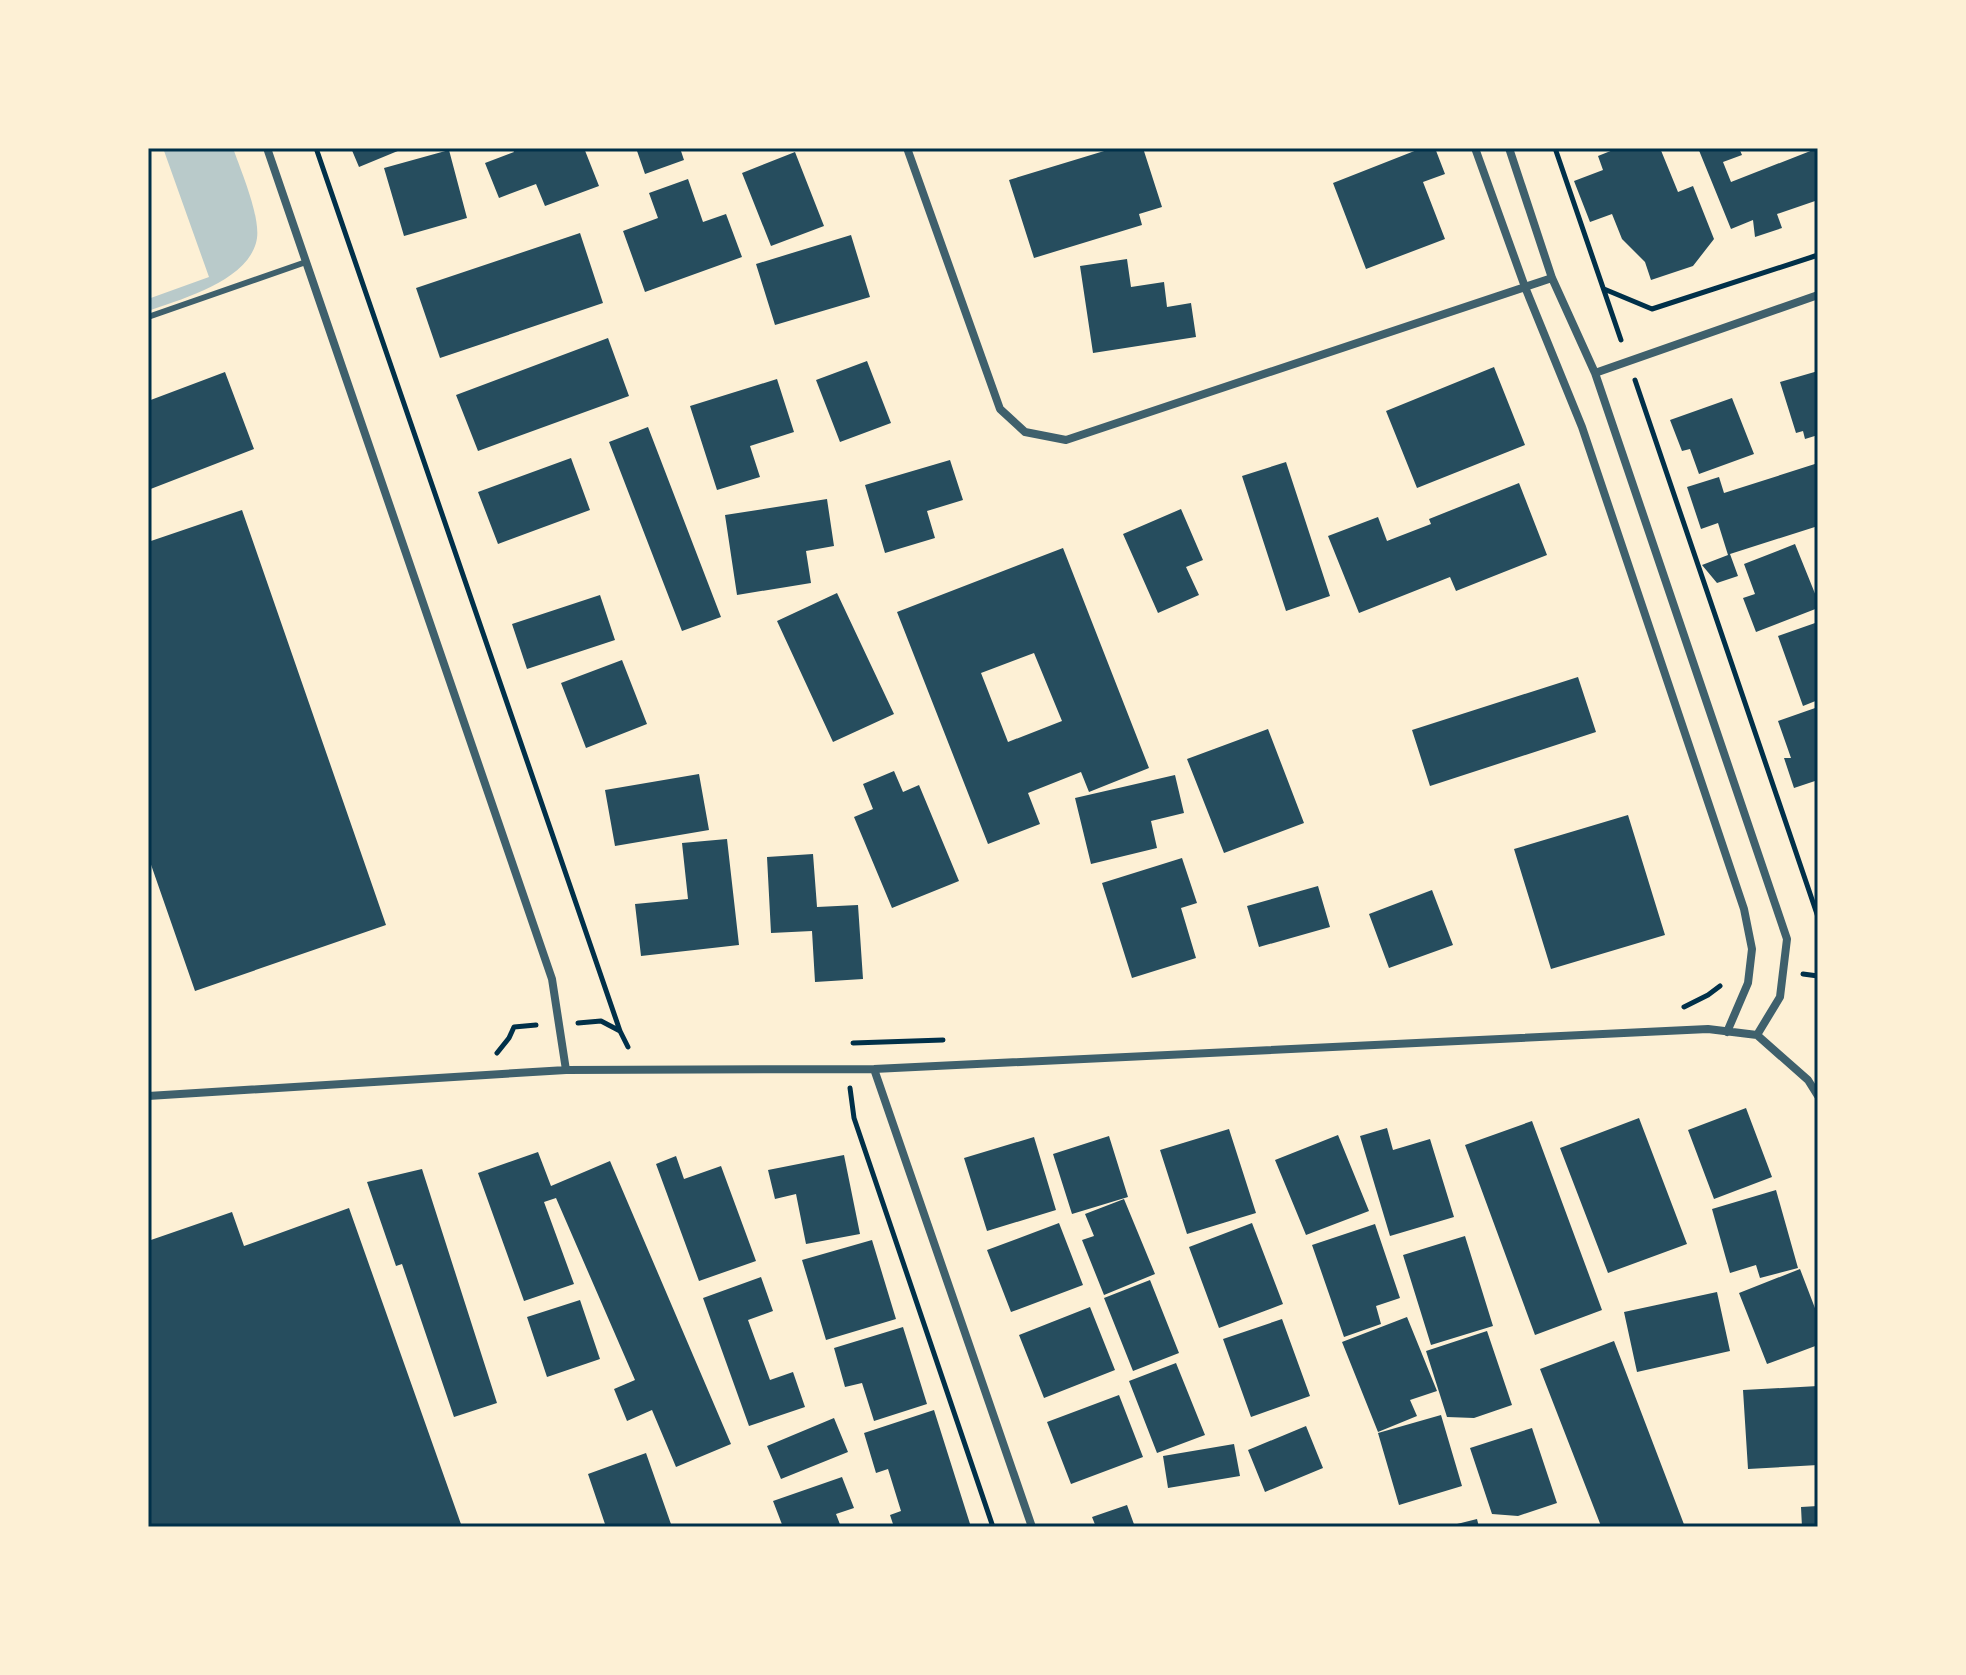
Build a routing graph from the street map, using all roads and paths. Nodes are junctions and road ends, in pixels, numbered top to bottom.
1 (267, 148) edge
2 (316, 148) edge
3 (907, 148) edge
4 (1475, 148) edge
5 (1509, 148) edge
6 (1555, 148) edge
7 (1818, 255) edge
8 (306, 262) junction
9 (1552, 278) junction
10 (1525, 287) junction
11 (1603, 288) junction
12 (1818, 295) edge
13 (148, 317) edge
14 (1628, 362) junction
15 (1595, 373) junction
16 (1818, 917) edge
17 (1749, 969) junction
18 (1783, 973) junction
19 (1818, 976) edge
20 (1672, 1010) dead end
21 (1727, 1032) junction
22 (1757, 1035) junction
23 (954, 1040) dead end
24 (637, 1050) dead end
25 (847, 1069) junction
26 (874, 1069) junction
27 (566, 1070) junction
28 (148, 1096) edge
29 (1818, 1096) edge
30 (993, 1527) edge
31 (1032, 1527) edge

1 - 8 street
2 - 24 path
3 - 10 street
4 - 10 street
5 - 9 street
6 - 11 path
7 - 11 path
8 - 13 lane
8 - 27 street
9 - 10 street
9 - 15 street
10 - 17 street
11 - 14 path
12 - 14 street
14 - 15 street
14 - 16 path
15 - 18 street
17 - 20 path
17 - 21 street
18 - 19 path
18 - 22 street
21 - 22 street
21 - 26 street
22 - 29 street
23 - 25 path
25 - 26 street
25 - 27 street
25 - 30 path
26 - 31 street
27 - 28 street

